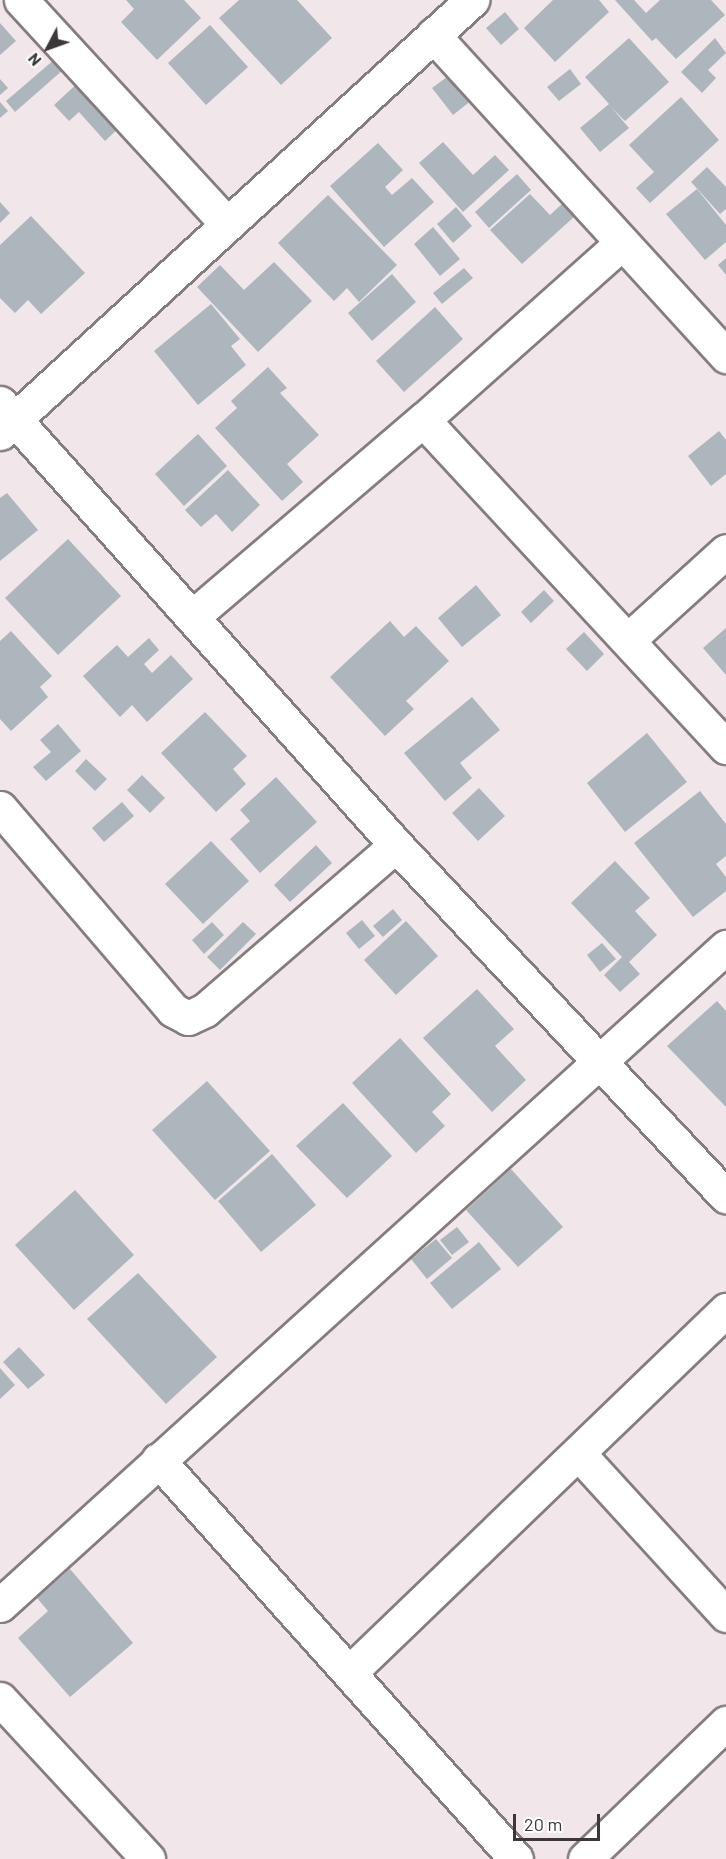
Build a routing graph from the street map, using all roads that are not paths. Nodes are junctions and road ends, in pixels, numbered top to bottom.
1 (21, 0) edge
2 (472, 0) edge
3 (433, 35) junction
4 (226, 223) junction
5 (622, 243) junction
6 (726, 356) edge
7 (5, 418) edge
8 (423, 420) junction
9 (726, 551) edge
10 (192, 617) junction
11 (628, 640) junction
12 (726, 747) edge
13 (0, 808) edge
14 (396, 845) junction
15 (726, 947) edge
16 (600, 1060) junction
17 (726, 1197) edge
18 (726, 1310) edge
19 (579, 1454) junction
20 (158, 1460) junction
21 (0, 1605) edge
22 (726, 1615) edge
23 (351, 1671) junction
24 (0, 1699) edge
25 (726, 1723) edge
26 (148, 1859) edge
27 (516, 1859) edge
28 (585, 1859) edge

1 - 4 street
2 - 3 street
3 - 4 street
3 - 5 street
4 - 7 street
5 - 6 street
5 - 8 street
7 - 10 street
8 - 10 street
8 - 11 street
9 - 11 street
10 - 14 street
11 - 12 street
13 - 14 street
14 - 16 street
15 - 16 street
16 - 17 street
16 - 20 street
18 - 19 street
19 - 22 street
19 - 23 street
20 - 21 street
20 - 23 street
23 - 27 street
24 - 26 street
25 - 28 street

